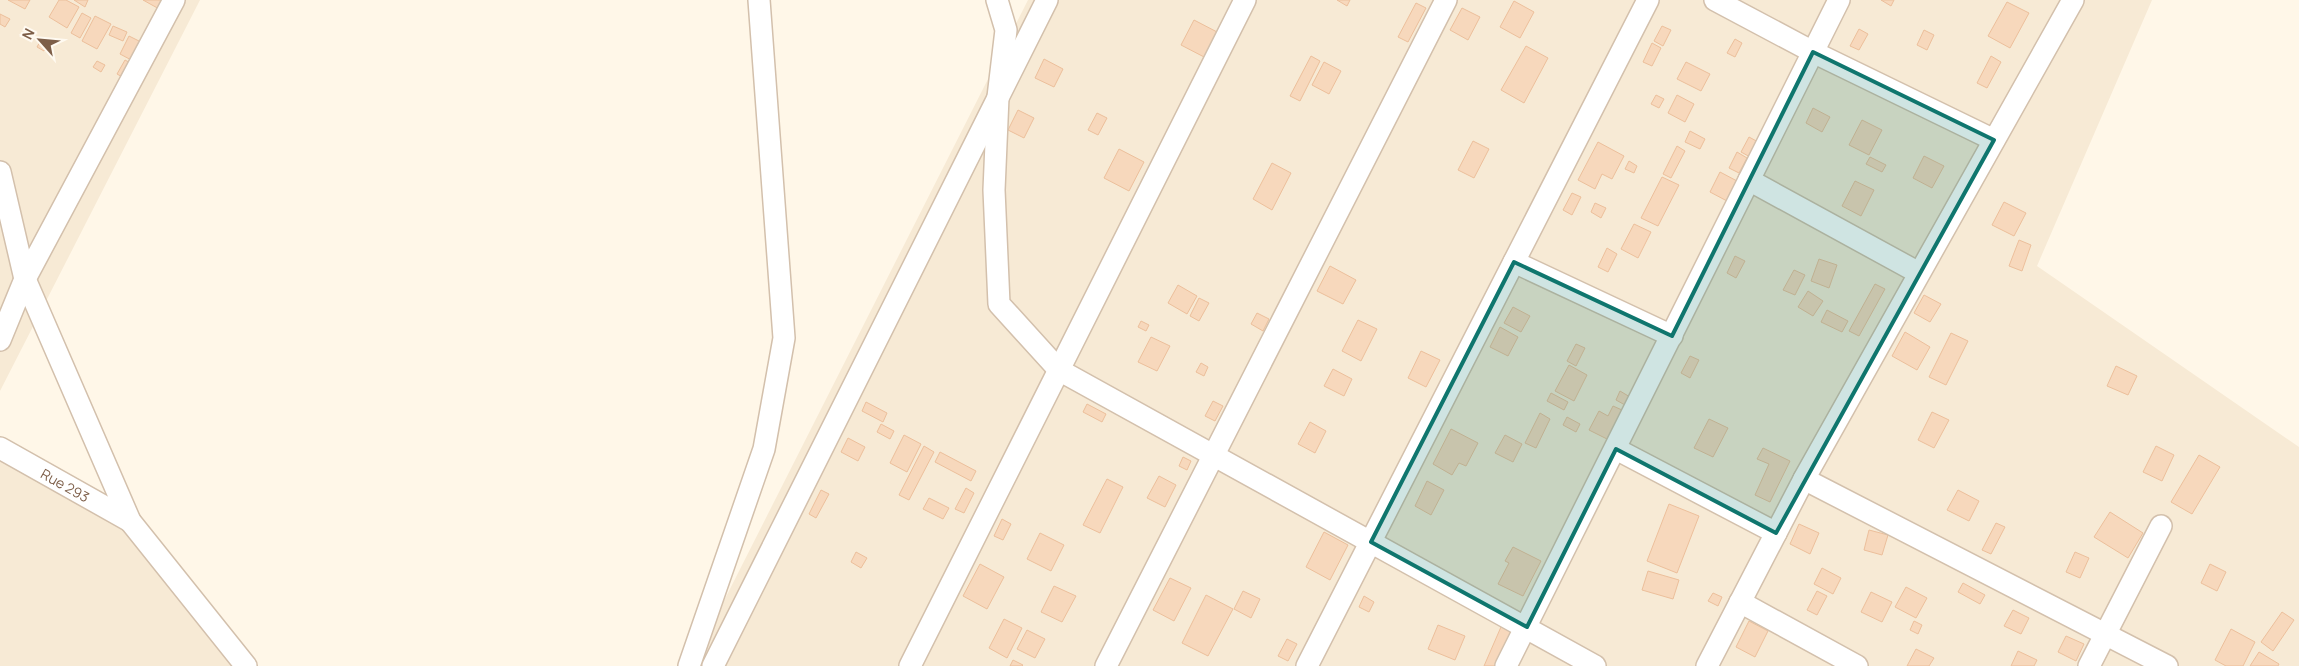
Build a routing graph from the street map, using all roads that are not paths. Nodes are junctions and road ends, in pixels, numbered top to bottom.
1 (174, 0) edge
2 (759, 0) edge
3 (997, 0) edge
4 (1047, 0) edge
5 (1245, 0) edge
6 (1446, 0) edge
7 (1648, 0) edge
8 (1714, 0) edge
9 (1839, 0) edge
10 (2072, 0) edge
11 (1813, 52) junction
12 (998, 97) junction
13 (1994, 140) junction
14 (0, 172) edge
15 (1749, 180) junction
16 (1514, 262) junction
17 (1919, 272) junction
18 (25, 279) junction
19 (1672, 336) junction
20 (0, 340) edge
21 (1059, 370) junction
22 (0, 448) edge
23 (1616, 448) junction
24 (1214, 455) junction
25 (1804, 479) junction
26 (130, 521) junction
27 (2161, 526) dead end
28 (1776, 533) junction
29 (1371, 542) junction
30 (1740, 602) junction
31 (1527, 627) junction
32 (2105, 634) junction
33 (246, 666) edge
34 (689, 666) edge
35 (713, 666) edge
36 (910, 666) edge
37 (1106, 666) edge
38 (1307, 666) edge
39 (1506, 666) edge
40 (1595, 666) edge
41 (1707, 666) edge
42 (1857, 666) edge
43 (2089, 666) edge
44 (2167, 666) edge

1 - 18 street
2 - 34 street
3 - 12 street
4 - 12 street
5 - 21 street
6 - 24 street
7 - 16 street
8 - 11 street
9 - 11 street
10 - 13 street
11 - 13 street
11 - 15 street
12 - 21 street
12 - 35 street
13 - 17 street
14 - 18 street
15 - 17 street
15 - 19 street
16 - 19 street
16 - 29 street
17 - 25 street
18 - 20 street
18 - 26 street
19 - 23 street
21 - 24 street
21 - 36 street
22 - 26 street, Rue 293
23 - 28 street
23 - 31 street
24 - 29 street
24 - 37 street
25 - 28 street
25 - 32 street
26 - 33 street
27 - 32 street
28 - 30 street
29 - 31 street
29 - 38 street
30 - 41 street
30 - 42 street
31 - 39 street
31 - 40 street
32 - 43 street
32 - 44 street

